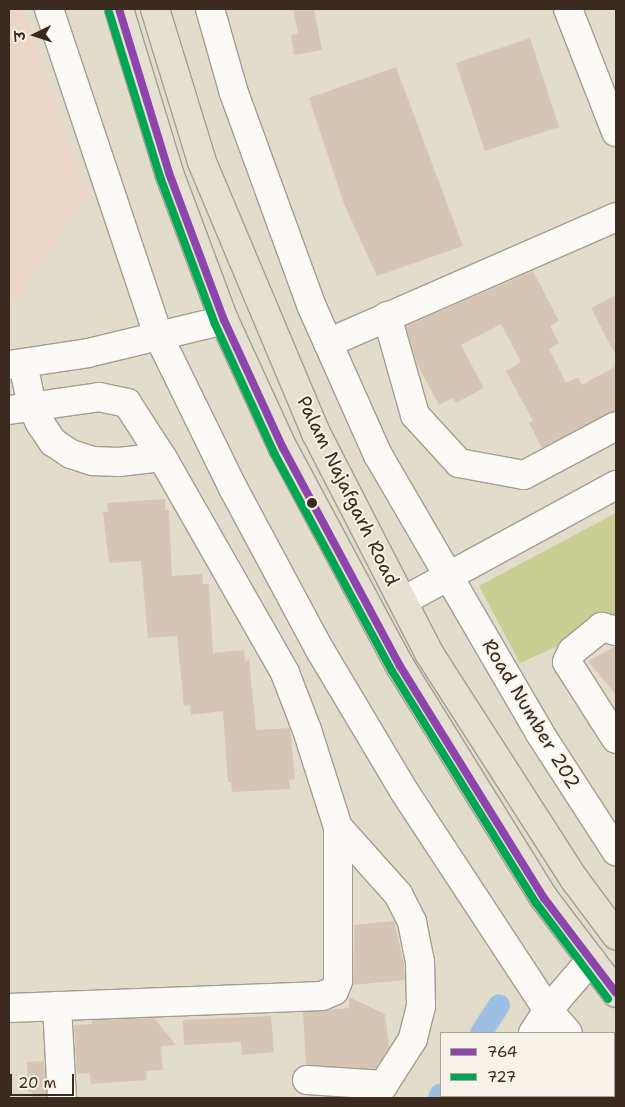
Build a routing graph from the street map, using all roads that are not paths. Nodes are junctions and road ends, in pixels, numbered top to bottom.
1 (49, 9) edge
2 (118, 9) edge
3 (155, 9) edge
4 (210, 9) edge
5 (568, 9) edge
6 (616, 132) edge
7 (616, 217) edge
8 (387, 316) junction
9 (224, 320) junction
10 (160, 337) junction
11 (328, 342) junction
12 (16, 365) edge
13 (20, 408) edge
14 (616, 426) edge
15 (162, 457) junction
16 (616, 485) edge
17 (449, 575) junction
18 (403, 601) junction
19 (616, 631) edge
20 (616, 739) edge
21 (338, 827) junction
22 (616, 851) edge
23 (616, 935) edge
24 (591, 960) junction
25 (616, 993) edge
26 (57, 1006) junction
27 (9, 1008) edge
28 (548, 1010) junction
29 (534, 1032) edge
30 (567, 1032) edge
31 (307, 1080) dead end
32 (380, 1092) edge
33 (62, 1098) edge

1 - 10 street
2 - 9 main road, Palam Najafgarh Road
3 - 18 main road, Palam Najafgarh Road
4 - 11 street, Road Number 202
5 - 6 street
7 - 8 street
8 - 11 street
8 - 14 street
9 - 10 street
9 - 24 main road, Palam Najafgarh Road
10 - 12 street
10 - 28 street
11 - 17 street, Road Number 202
12 - 13 street
13 - 15 street
13 - 15 street
15 - 21 street
16 - 17 street
17 - 18 street
17 - 22 street, Road Number 202
18 - 23 main road, Palam Najafgarh Road
19 - 20 street
21 - 26 street
21 - 32 street
24 - 25 main road, Palam Najafgarh Road
24 - 28 street
26 - 27 street
26 - 33 street
28 - 29 street
28 - 30 street
31 - 32 street

